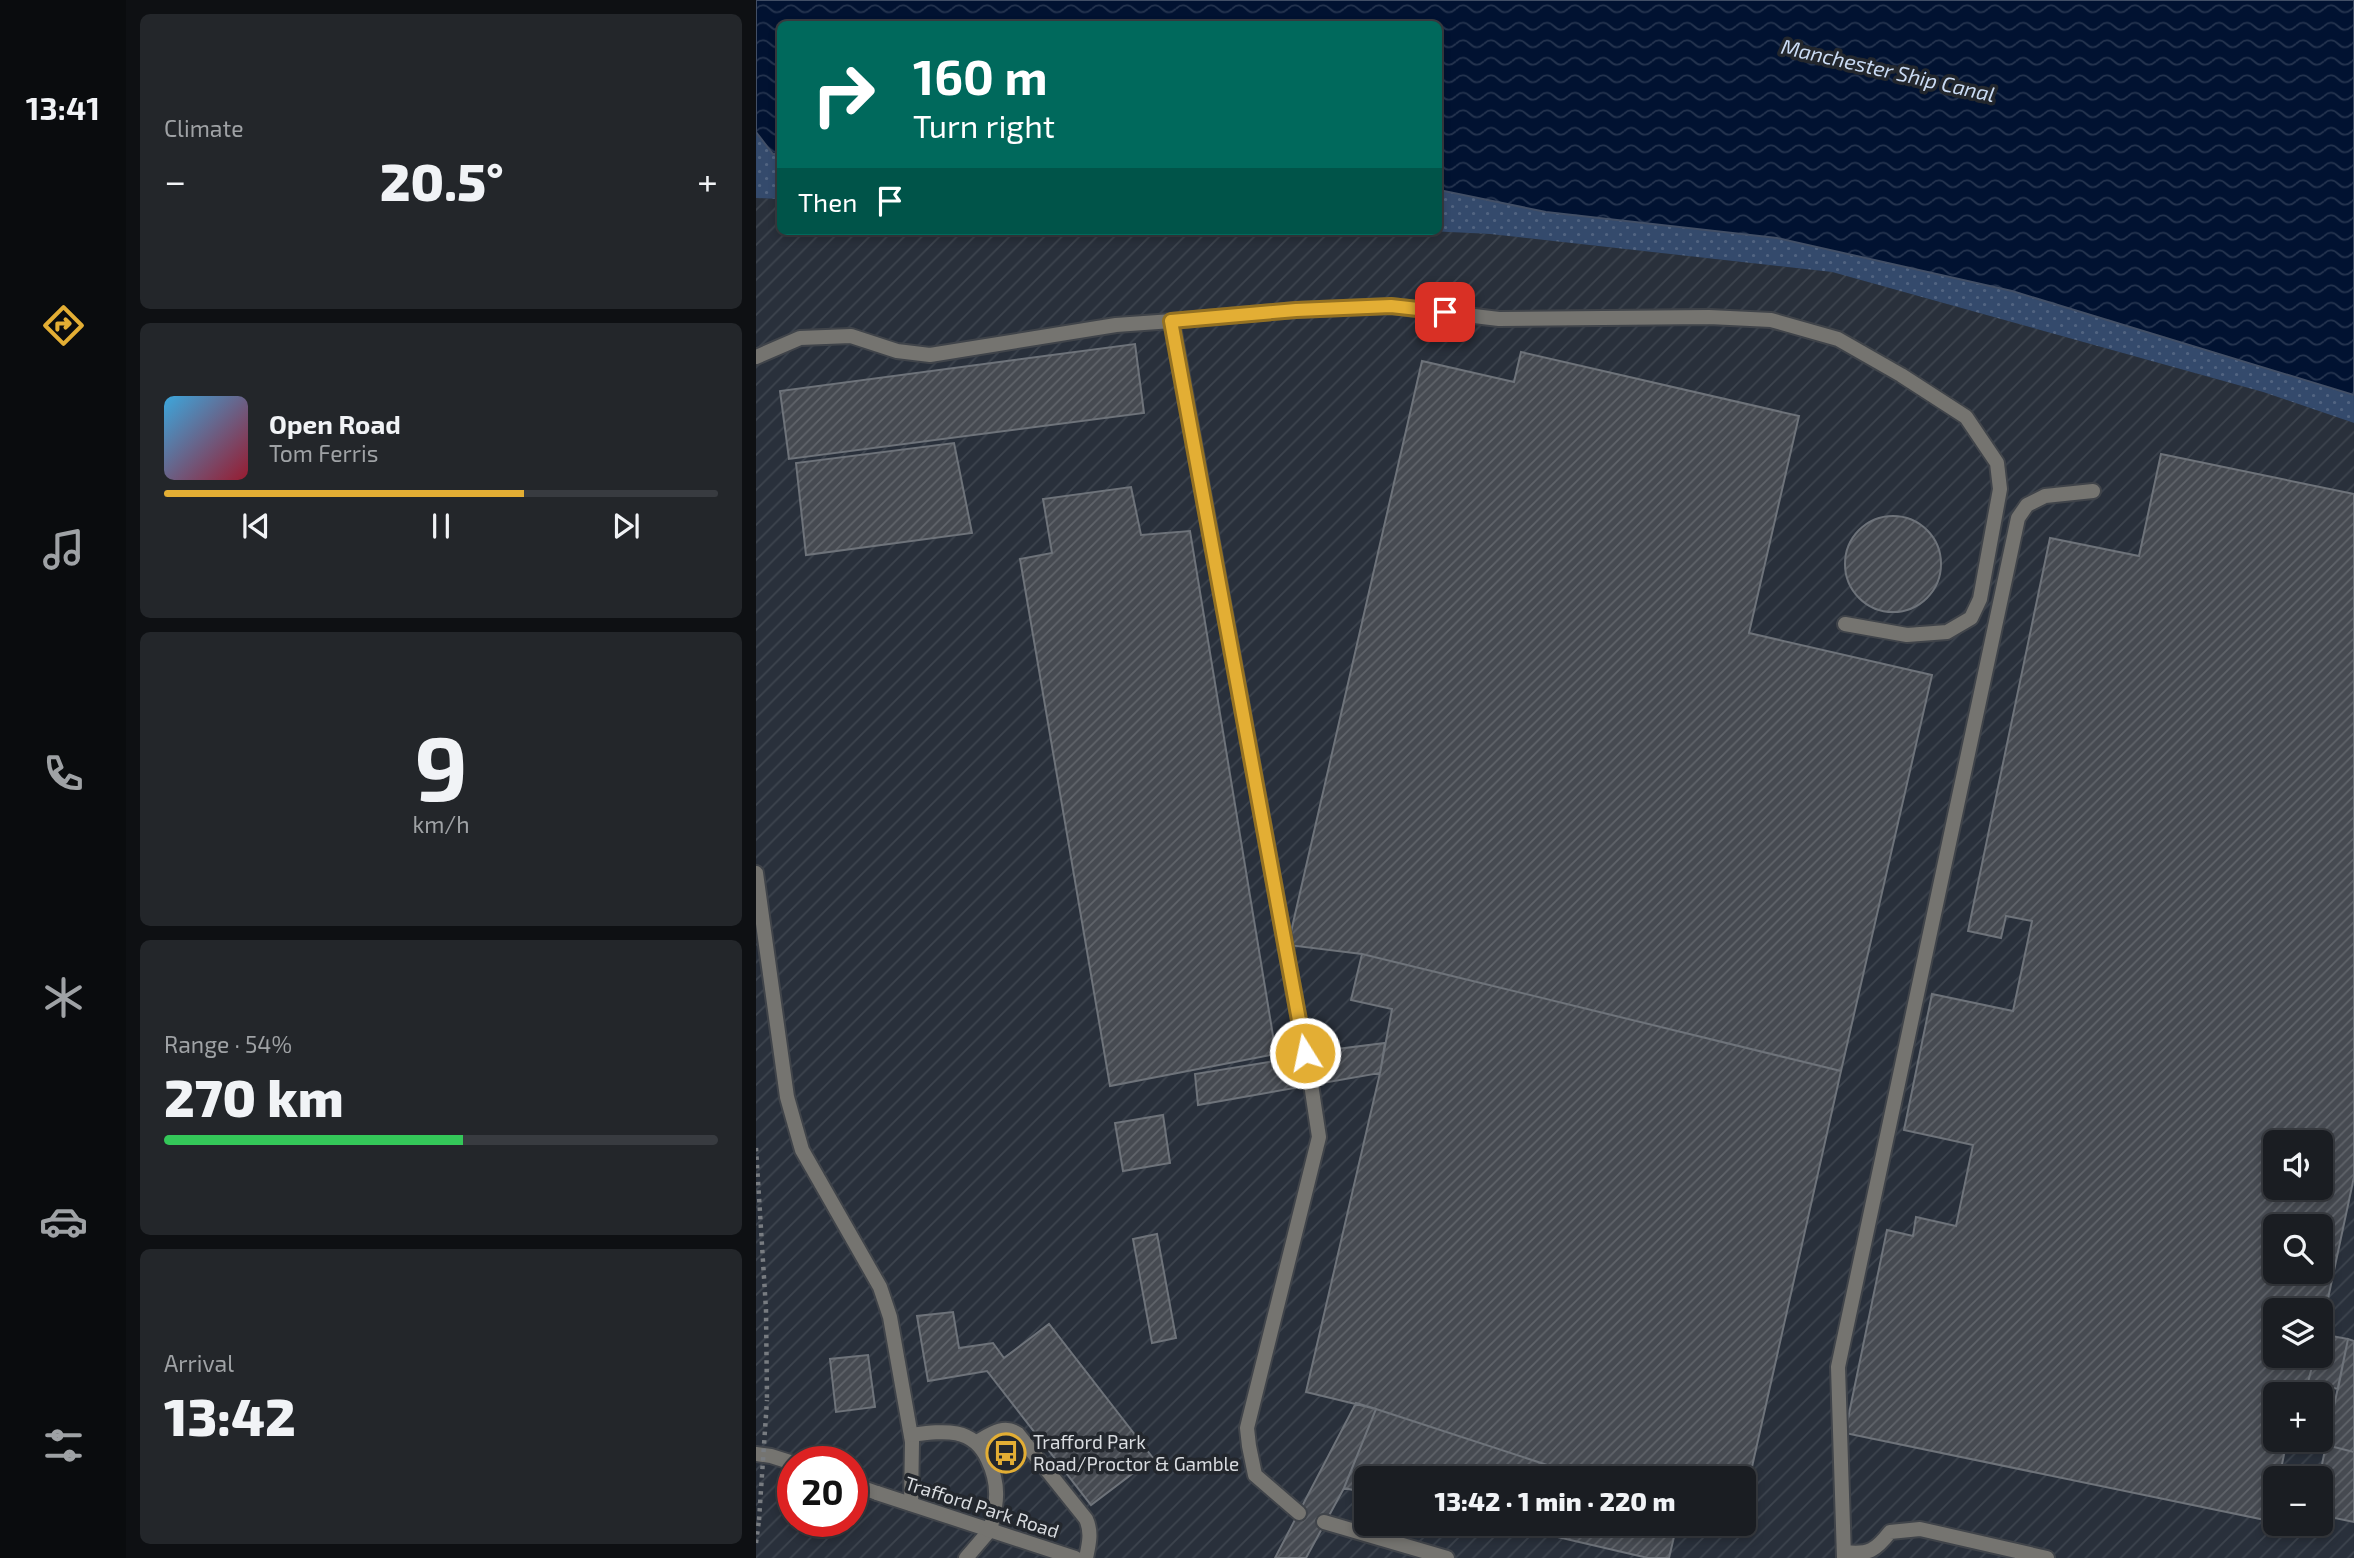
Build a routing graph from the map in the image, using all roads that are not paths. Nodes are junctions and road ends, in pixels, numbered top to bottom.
1 (1171, 321) junction
2 (756, 357) edge
3 (2093, 491) dead end
4 (1845, 624) dead end
5 (756, 873) edge
6 (1305, 1053) dead end
7 (1311, 1084) dead end
8 (911, 1435) junction
9 (977, 1442) junction
10 (756, 1454) edge
11 (777, 1457) edge
12 (868, 1490) edge
13 (911, 1504) junction
14 (1299, 1513) dead end
15 (1324, 1522) dead end
16 (990, 1530) junction
17 (1845, 1555) edge
18 (967, 1558) edge
19 (1074, 1558) edge
20 (1086, 1558) edge
21 (1447, 1558) edge
22 (2046, 1558) edge

1 - 2 street
1 - 4 street
1 - 6 street
3 - 17 street
5 - 8 street
7 - 14 street
8 - 9 street
8 - 13 street
9 - 16 street
9 - 20 street
10 - 11 street
12 - 13 street, Trafford Park Road
13 - 16 street, Trafford Park Road
15 - 21 street
16 - 18 street
16 - 19 street, Trafford Park Road
17 - 22 street

